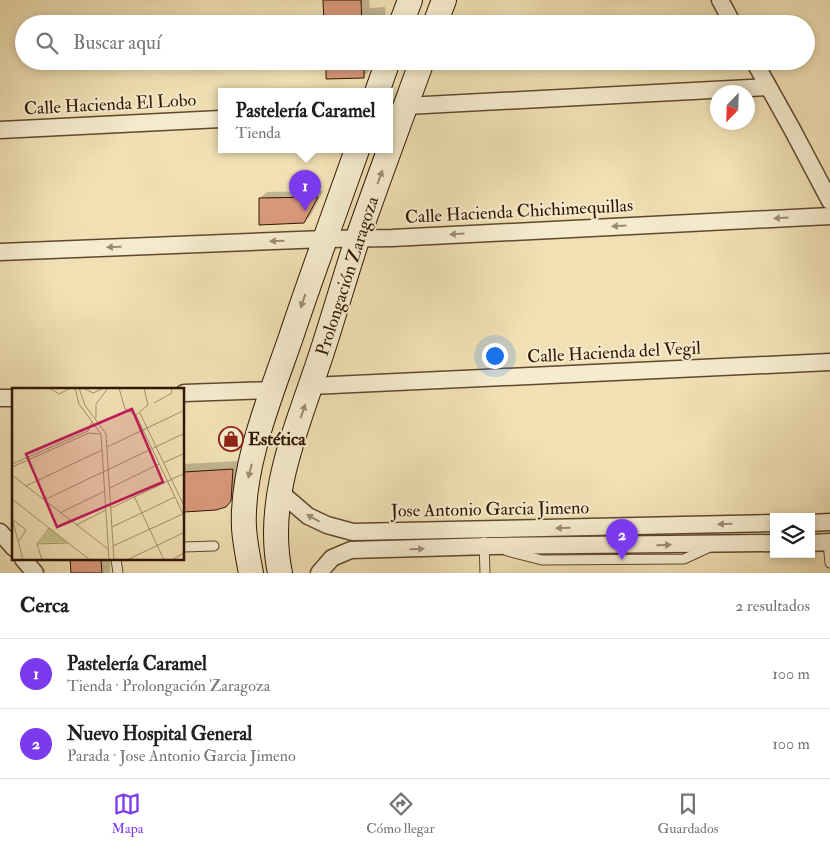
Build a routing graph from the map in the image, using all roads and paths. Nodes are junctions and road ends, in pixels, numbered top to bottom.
1 (410, 0) edge
2 (444, 0) edge
3 (720, 0) edge
4 (404, 15) edge
5 (438, 15) edge
6 (728, 15) edge
7 (385, 70) edge
8 (419, 70) edge
9 (759, 70) edge
10 (768, 87) junction
11 (378, 88) edge
12 (406, 106) junction
13 (218, 119) edge
14 (0, 130) edge
15 (393, 142) edge
16 (356, 153) edge
17 (389, 153) edge
18 (830, 201) edge
19 (830, 216) edge
20 (325, 239) junction
21 (358, 239) junction
22 (0, 252) edge
23 (830, 362) edge
24 (311, 386) junction
25 (273, 390) junction
26 (185, 393) edge
27 (280, 492) junction
28 (830, 522) edge
29 (770, 523) edge
30 (815, 523) edge
31 (482, 530) junction
32 (390, 531) junction
33 (0, 532) edge
34 (829, 542) edge
35 (770, 543) edge
36 (815, 543) edge
37 (12, 546) edge
38 (214, 546) dead end
39 (185, 547) edge
40 (489, 547) junction
41 (391, 550) junction
42 (24, 560) edge
43 (116, 560) edge
44 (830, 563) edge
45 (35, 573) edge
46 (118, 573) edge
47 (251, 573) edge
48 (280, 573) edge
49 (319, 573) edge
50 (485, 573) edge

1 - 4 main road
2 - 5 main road
3 - 6 street
7 - 11 main road
8 - 12 main road, Prolongación Zaragoza
9 - 10 street
10 - 12 street
10 - 18 street
15 -> 12 main road, Prolongación Zaragoza
13 - 14 street, Calle Hacienda El Lobo
16 - 20 main road, Prolongación Zaragoza
21 -> 17 main road, Prolongación Zaragoza
19 -> 21 street, Calle Hacienda Chichimequillas
20 - 21 street, Calle Hacienda Chichimequillas
20 -> 22 street, Calle Hacienda Chichimequillas
20 -> 25 main road, Prolongación Zaragoza
21 - 24 main road, Prolongación Zaragoza
23 - 24 street, Calle Hacienda del Vegil
27 -> 24 main road, Prolongación Zaragoza
25 - 26 street
25 -> 47 main road, Prolongación Zaragoza
32 -> 27 street, Jose Antonio Garcia Jimeno
27 - 48 main road, Prolongación Zaragoza
28 - 30 street
29 -> 31 street, Jose Antonio Garcia Jimeno
31 - 32 street, Jose Antonio Garcia Jimeno
31 - 40 lane
32 - 41 street
33 - 37 street
34 - 36 street
34 - 44 lane
40 -> 35 street
38 - 39 lane
41 -> 40 street
40 - 50 lane
41 - 49 street
42 - 45 street
43 - 46 lane

